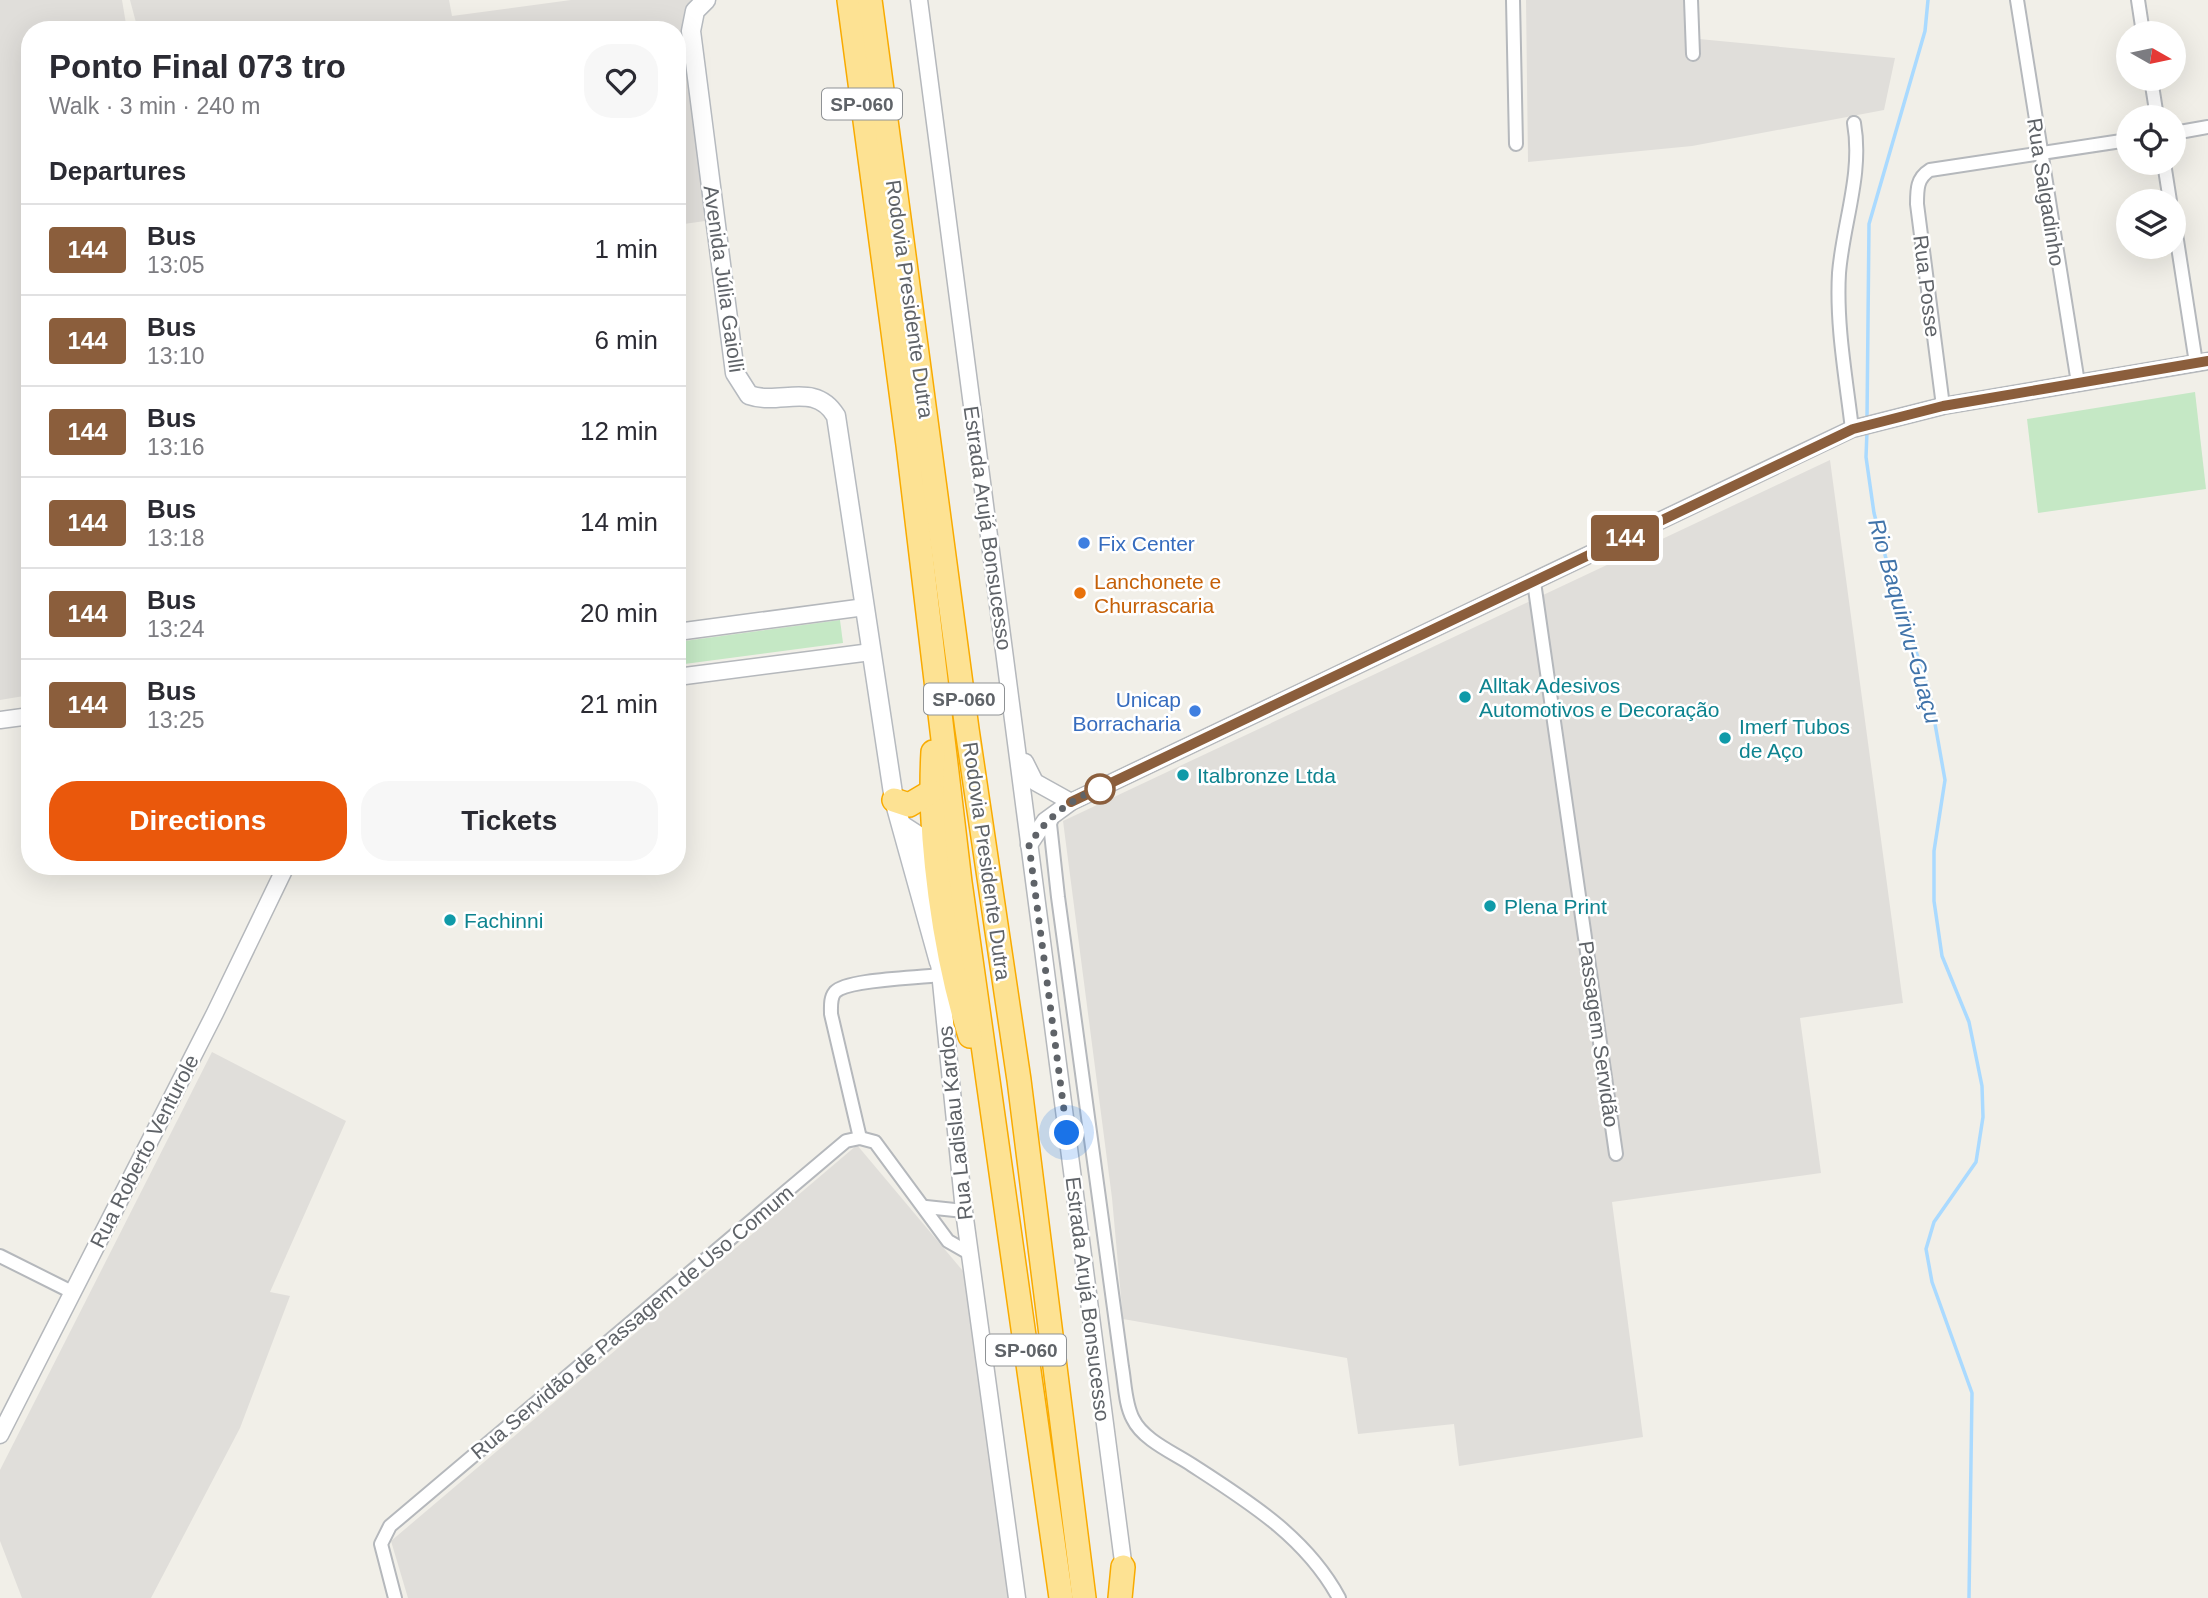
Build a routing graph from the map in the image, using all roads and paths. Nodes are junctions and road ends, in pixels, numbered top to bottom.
1 (706, 0) edge
2 (849, 0) edge
3 (870, 0) edge
4 (919, 0) edge
5 (1513, 0) edge
6 (1691, 0) edge
7 (2017, 0) edge
8 (2138, 0) edge
9 (2141, 21) edge
10 (1693, 54) dead end
11 (1854, 123) dead end
12 (2208, 127) edge
13 (2186, 131) edge
14 (2116, 142) edge
15 (1516, 144) dead end
16 (2039, 153) junction
17 (2182, 259) edge
18 (2202, 362) edge
19 (2078, 383) junction
20 (1943, 406) junction
21 (1854, 429) junction
22 (1534, 582) junction
23 (865, 607) junction
24 (686, 631) edge
25 (872, 652) junction
26 (686, 676) edge
27 (934, 683) junction
28 (21, 717) edge
29 (0, 720) edge
30 (1019, 757) junction
31 (931, 792) junction
32 (894, 800) junction
33 (1071, 802) junction
34 (1053, 815) junction
35 (1029, 845) junction
36 (281, 875) edge
37 (939, 969) junction
38 (961, 1007) junction
39 (990, 1102) junction
40 (860, 1138) junction
41 (1616, 1154) dead end
42 (926, 1207) junction
43 (964, 1211) junction
44 (969, 1253) junction
45 (0, 1256) edge
46 (72, 1292) junction
47 (0, 1435) edge
48 (1124, 1567) junction
49 (395, 1598) edge
50 (1017, 1598) edge
51 (1061, 1598) edge
52 (1084, 1598) edge
53 (1120, 1598) edge
54 (1128, 1598) edge
55 (1339, 1598) edge

1 - 23 main road, Avenida Júlia Gaiolli
2 - 27 highway, Rodovia Presidente Dutra / SP-060
3 - 52 highway, Rodovia Presidente Dutra / SP-060
4 - 30 street, Estrada Arujá Bonsucesso
5 - 15 street
6 - 10 street
7 - 16 street, Rua Salgadinho
8 - 9 street
11 - 21 street
12 - 13 street
14 - 16 street
16 - 19 street, Rua Salgadinho
16 - 20 street, Rua Posse
17 - 18 street
18 - 19 street
19 - 20 street
20 - 21 street
21 - 22 street
22 - 33 street
22 - 41 street, Passagem Servidão
23 - 24 street
23 - 25 main road, Avenida Júlia Gaiolli
25 - 26 street
25 - 32 main road
27 - 31 highway
27 - 39 highway, Rodovia Presidente Dutra / SP-060
28 - 29 street
30 - 33 street
30 - 35 street, Estrada Arujá Bonsucesso
31 - 32 highway
31 - 38 highway
32 - 37 main road
33 - 34 street
34 - 35 street
34 - 55 street
35 - 48 street, Estrada Arujá Bonsucesso
36 - 46 street, Rua Roberto Venturole
37 - 38 highway
37 - 40 street
37 - 43 street, Rua Ladislau Kardos
38 - 39 highway
39 - 51 highway, Rodovia Presidente Dutra / SP-060
40 - 42 street
40 - 49 street, Rua Servidão de Passagem de Uso Comum
42 - 43 street
42 - 44 street
43 - 44 street, Rua Ladislau Kardos
44 - 50 street, Rua Ladislau Kardos
45 - 46 street
46 - 47 street, Rua Roberto Venturole
48 - 53 highway
48 - 54 street, Estrada Arujá Bonsucesso

